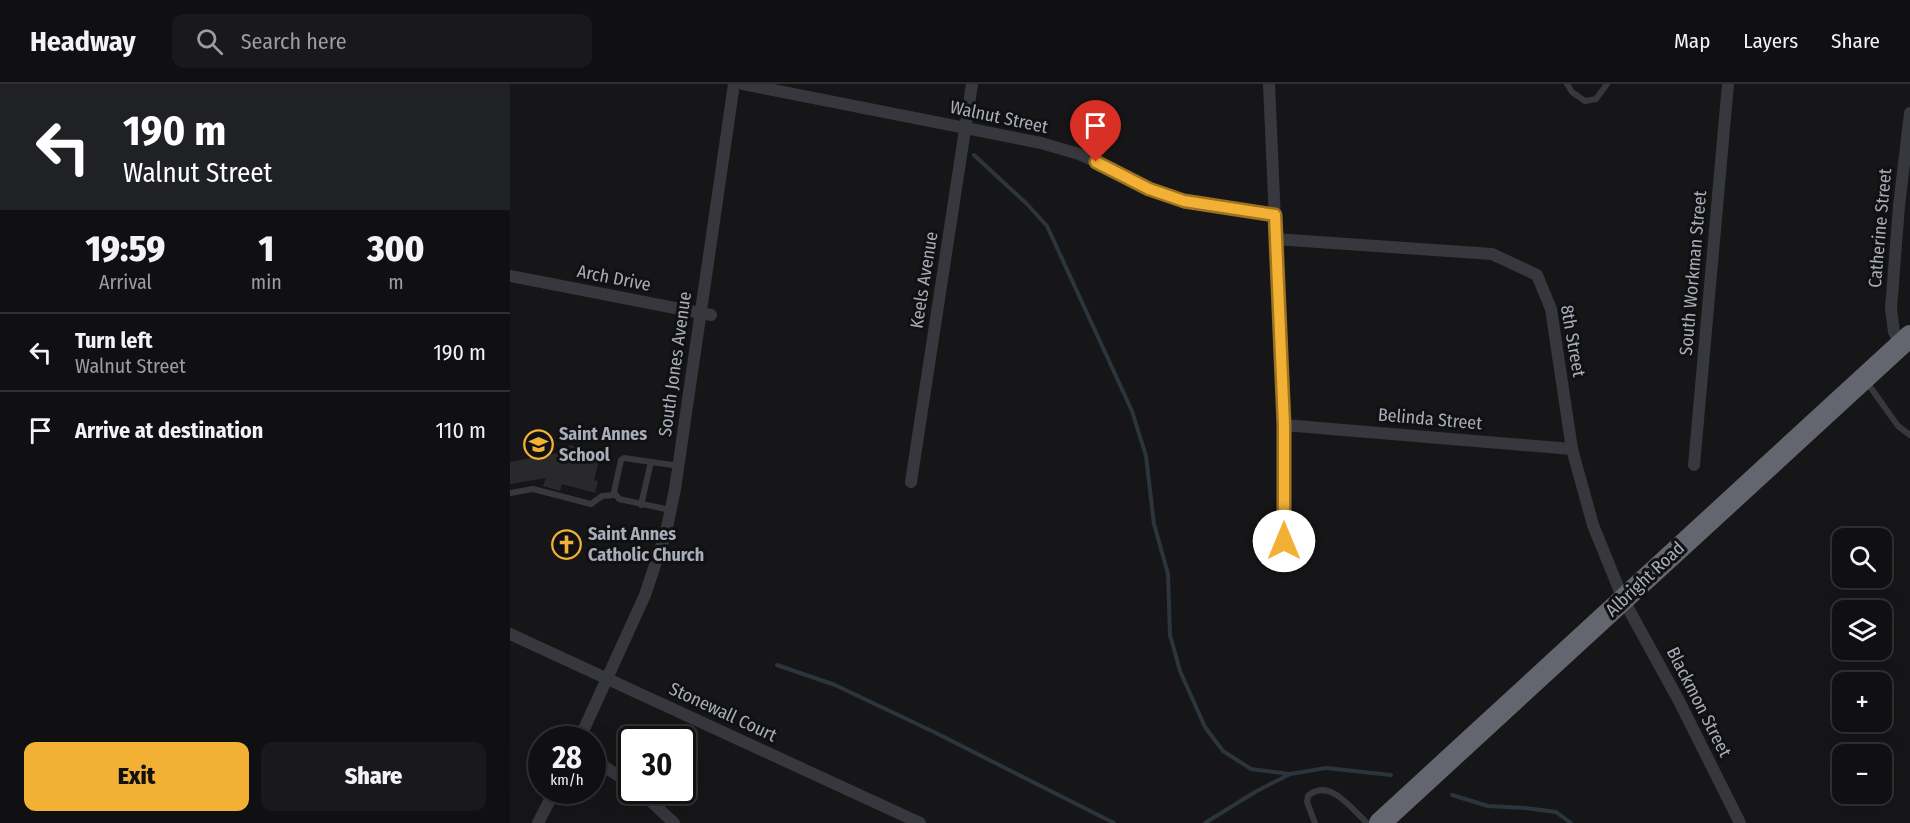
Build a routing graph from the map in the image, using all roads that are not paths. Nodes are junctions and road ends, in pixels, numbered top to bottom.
1 (734, 84) edge
2 (742, 84) edge
3 (972, 84) edge
4 (1269, 84) edge
5 (1567, 84) edge
6 (1606, 84) edge
7 (1728, 84) edge
8 (1910, 113) edge
9 (966, 128) junction
10 (1275, 215) junction
11 (1275, 239) junction
12 (510, 276) edge
13 (705, 314) junction
14 (1905, 340) edge
15 (1863, 378) junction
16 (1284, 425) junction
17 (1910, 435) edge
18 (1572, 449) junction
19 (651, 462) junction
20 (1694, 465) dead end
21 (679, 466) junction
22 (911, 482) dead end
23 (510, 493) edge
24 (614, 495) junction
25 (641, 505) junction
26 (671, 510) junction
27 (1284, 541) dead end
28 (1623, 599) junction
29 (510, 634) edge
30 (607, 678) junction
31 (585, 726) edge
32 (548, 804) edge
33 (654, 804) edge
34 (538, 823) edge
35 (674, 823) edge
36 (920, 823) edge
37 (1315, 823) edge
38 (1367, 823) edge
39 (1380, 823) edge
40 (1740, 823) edge

1 - 13 street, South Jones Avenue
2 - 9 street, Walnut Street
3 - 9 street, Keels Avenue
4 - 10 street
5 - 6 lane
7 - 20 street, South Workman Street
8 - 14 street, Catherine Street
9 - 10 street, Walnut Street
9 - 22 street, Keels Avenue
10 - 11 street
11 - 16 street
11 - 18 street, 8th Street
12 - 13 street, Arch Drive
13 - 21 street, South Jones Avenue
14 - 15 highway, Albright Road
15 - 17 lane
15 - 28 highway, Albright Road
16 - 18 street, Belinda Street
16 - 27 street
18 - 28 street, 8th Street
19 - 21 lane
19 - 24 lane
19 - 25 lane
21 - 26 street, South Jones Avenue
23 - 24 lane
24 - 25 lane
25 - 26 lane
26 - 30 street, South Jones Avenue
28 - 39 highway, Albright Road
28 - 40 street, Blackmon Street
29 - 30 street, Stonewall Court
30 - 31 street, South Jones Avenue
30 - 36 street, Stonewall Court
32 - 34 street
33 - 35 street
37 - 38 lane

